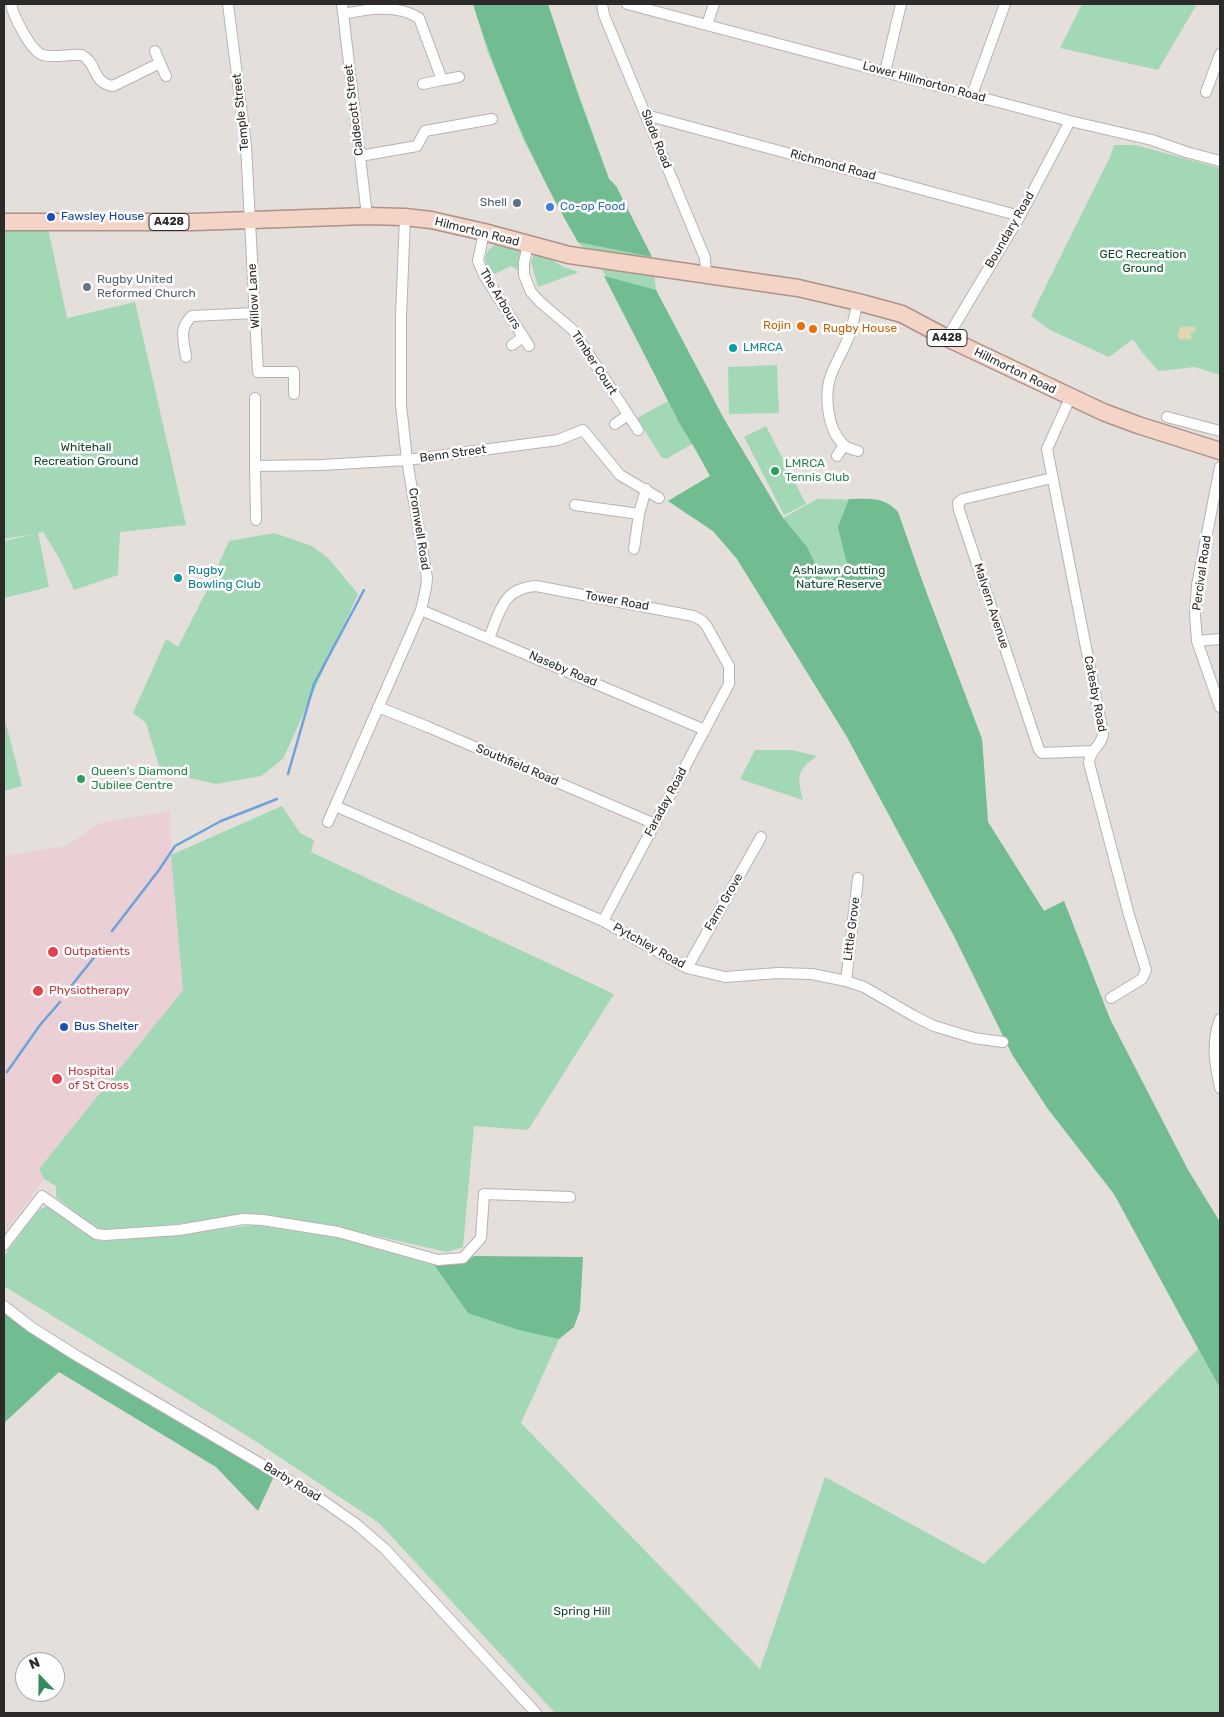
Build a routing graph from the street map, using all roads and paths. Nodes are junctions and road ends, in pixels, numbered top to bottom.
1 (11, 4) edge
2 (228, 4) edge
3 (602, 4) edge
4 (627, 4) edge
5 (714, 4) edge
6 (901, 4) edge
7 (1005, 4) edge
8 (342, 9) edge
9 (707, 25) junction
10 (155, 51) dead end
11 (1220, 54) edge
12 (160, 63) junction
13 (885, 72) junction
14 (166, 76) dead end
15 (459, 76) dead end
16 (442, 80) junction
17 (423, 84) dead end
18 (1206, 92) dead end
19 (972, 95) junction
20 (646, 115) junction
21 (492, 119) dead end
22 (1070, 121) junction
23 (360, 156) junction
24 (1220, 161) edge
25 (367, 216) junction
26 (1020, 216) junction
27 (405, 217) junction
28 (250, 220) junction
29 (4, 222) edge
30 (484, 232) junction
31 (528, 245) junction
32 (662, 268) joint
33 (706, 275) junction
34 (858, 302) junction
35 (255, 313) junction
36 (523, 337) junction
37 (947, 338) junction
38 (512, 345) dead end
39 (529, 346) dead end
40 (186, 357) dead end
41 (294, 394) dead end
42 (255, 398) dead end
43 (1070, 398) junction
44 (1167, 417) dead end
45 (638, 430) dead end
46 (1220, 431) edge
47 (844, 445) junction
48 (858, 451) dead end
49 (1220, 451) edge
50 (837, 456) dead end
51 (407, 460) junction
52 (254, 466) junction
53 (1220, 466) edge
54 (1052, 478) junction
55 (646, 490) junction
56 (659, 498) dead end
57 (575, 504) dead end
58 (639, 514) junction
59 (256, 520) dead end
60 (634, 549) dead end
61 (421, 610) junction
62 (489, 638) junction
63 (1220, 639) edge
64 (1197, 641) junction
65 (729, 684) joint
66 (378, 707) junction
67 (1220, 708) edge
68 (705, 730) junction
69 (1092, 751) junction
70 (335, 806) junction
71 (328, 822) dead end
72 (655, 824) junction
73 (761, 837) dead end
74 (858, 878) dead end
75 (603, 921) junction
76 (687, 968) junction
77 (846, 981) junction
78 (1111, 998) dead end
79 (1220, 1019) edge
80 (1003, 1042) dead end
81 (1220, 1088) edge
82 (570, 1198) dead end
83 (4, 1245) edge
84 (4, 1306) edge
85 (536, 1713) edge

1 - 12 street
2 - 28 street, Temple Street
3 - 20 street, Slade Road
4 - 9 street, Lower Hillmorton Road
5 - 9 street
6 - 13 street
7 - 19 street
8 - 16 street
8 - 23 street, Caldecott Street
9 - 13 street, Lower Hillmorton Road
10 - 12 street
11 - 18 street
12 - 14 street
13 - 19 street, Lower Hillmorton Road
15 - 16 street
16 - 17 street
19 - 22 street, Lower Hillmorton Road
20 - 26 street, Richmond Road
20 - 33 street, Slade Road
21 - 23 street
22 - 24 street, Lower Hillmorton Road
22 - 26 street, Boundary Road
23 - 25 street, Caldecott Street
25 - 27 highway, Hilmorton Road / A428
25 - 28 highway, A428
26 - 37 street, Boundary Road
27 - 30 highway, Hilmorton Road / A428
27 - 51 street, Cromwell Road
28 - 29 highway, A428
28 - 35 street, Willow Lane
30 - 31 highway, Hilmorton Road / A428
30 - 36 street, The Arbours
31 - 32 highway, Hilmorton Road / A428
31 - 45 street, Timber Court
32 - 33 highway, Hillmorton Road / A428
33 - 34 highway, Hillmorton Road / A428
34 - 37 highway, Hillmorton Road / A428
34 - 47 street
35 - 40 street
35 - 41 street, Willow Lane
36 - 38 street, The Arbours
36 - 39 street, The Arbours
37 - 43 highway, Hillmorton Road / A428
42 - 52 street
43 - 49 highway, Hillmorton Road / A428
43 - 54 street, Catesby Road
44 - 46 street
47 - 48 street
47 - 50 street
51 - 52 street, Benn Street
51 - 55 street, Benn Street
51 - 61 street, Cromwell Road
52 - 59 street
53 - 64 street, Percival Road
54 - 69 street, Catesby Road
54 - 69 street, Malvern Avenue
55 - 56 street
55 - 58 street
57 - 58 street
58 - 60 street
61 - 62 street, Naseby Road
61 - 66 street, Cromwell Road
62 - 65 street, Tower Road
62 - 68 street, Naseby Road
63 - 64 street
64 - 67 street, Percival Road
65 - 68 street, Faraday Road
66 - 70 street, Cromwell Road
66 - 72 street, Southfield Road
68 - 72 street, Faraday Road
69 - 78 street, Catesby Road
70 - 71 street, Cromwell Road
70 - 75 street, Pytchley Road
72 - 75 street, Faraday Road
73 - 76 street, Farm Grove
74 - 77 street, Little Grove
75 - 76 street, Pytchley Road
76 - 77 street, Pytchley Road
77 - 80 street, Pytchley Road
79 - 81 street
82 - 83 street
84 - 85 street, Barby Road

